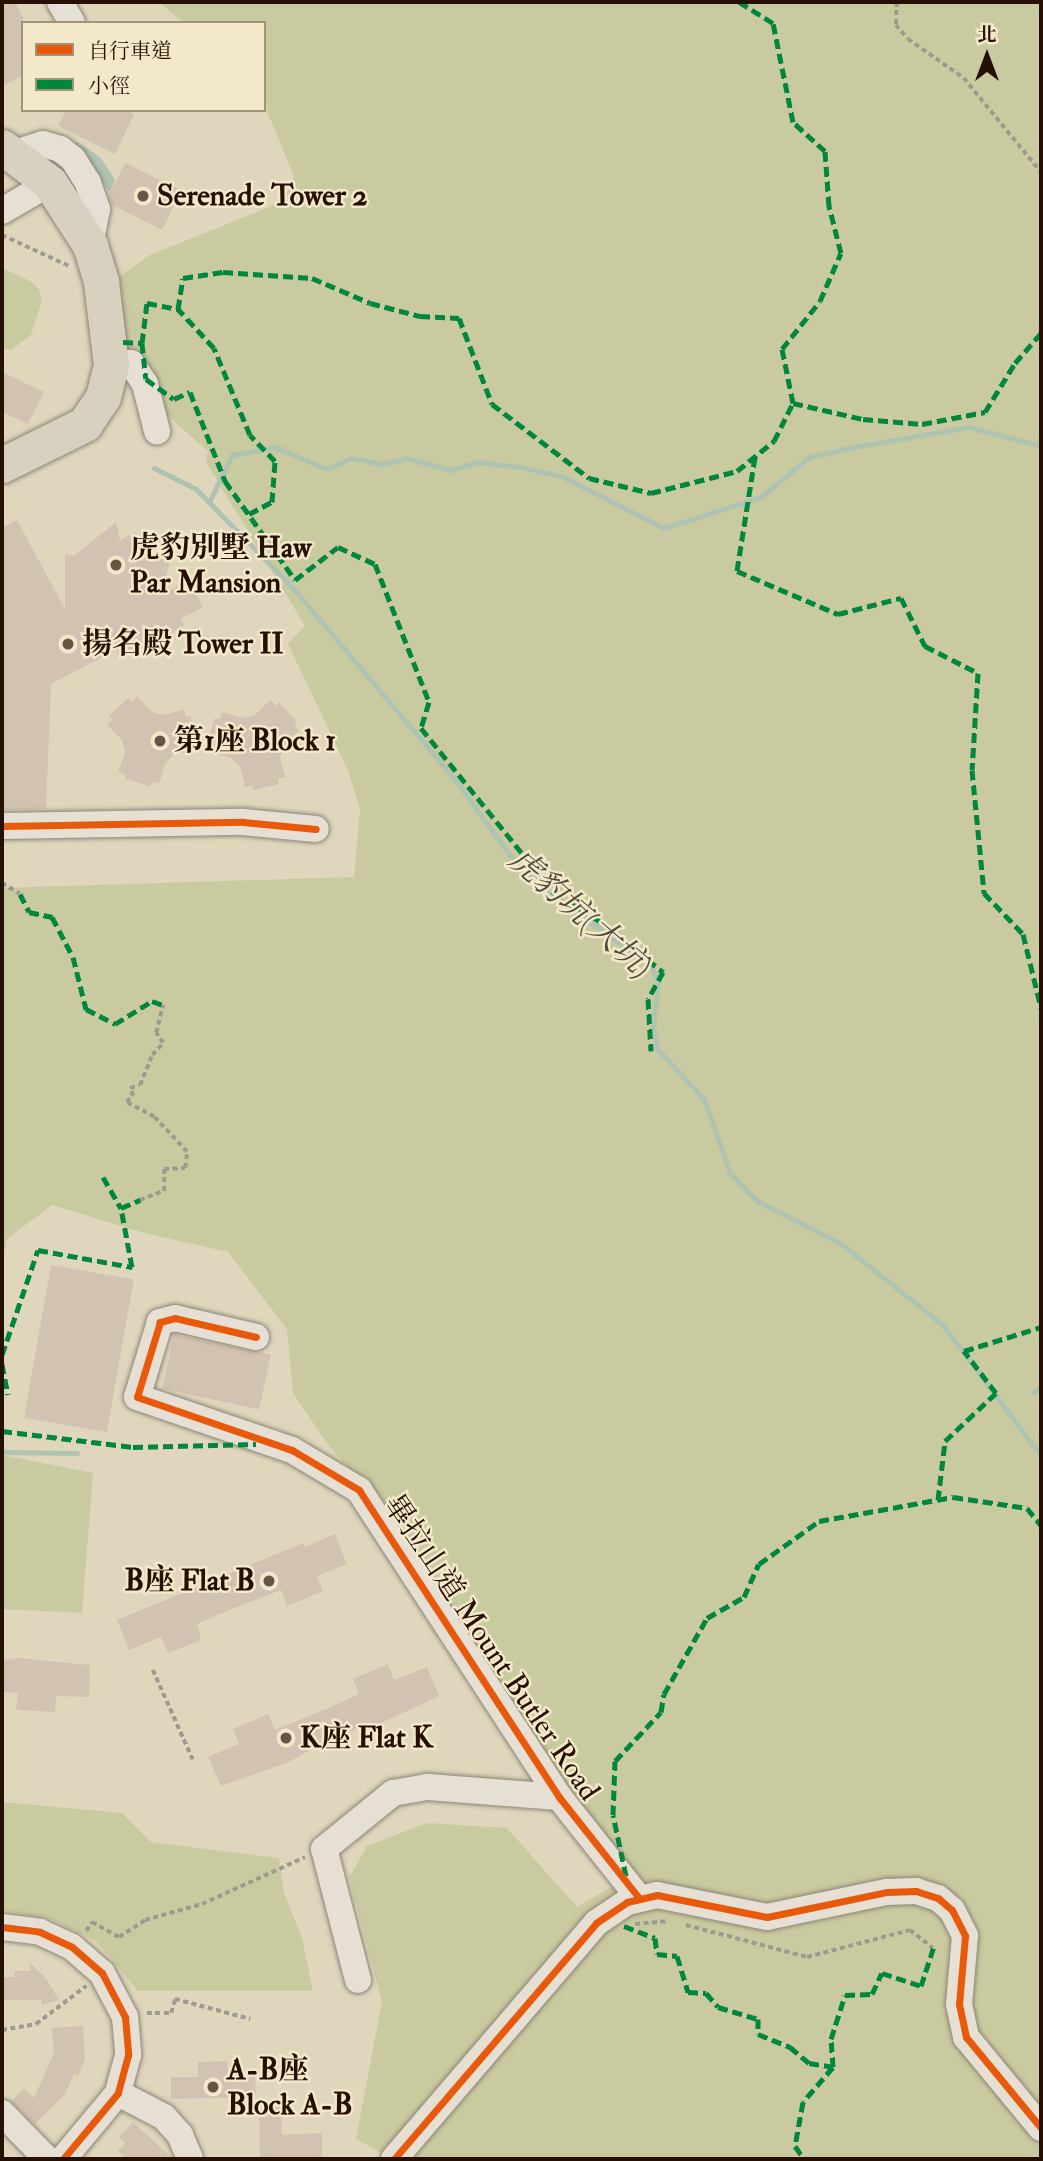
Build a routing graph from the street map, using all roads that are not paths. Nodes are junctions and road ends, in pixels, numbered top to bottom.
1 (60, 2) edge
2 (71, 21) edge
3 (8, 150) edge
4 (50, 183) junction
5 (2, 211) edge
6 (83, 260) junction
7 (111, 365) junction
8 (157, 431) dead end
9 (2, 465) edge
10 (2, 826) edge
11 (316, 829) dead end
12 (256, 1337) dead end
13 (559, 1797) junction
14 (639, 1898) junction
15 (2, 1927) edge
16 (358, 1980) dead end
17 (118, 2093) junction
18 (2, 2113) edge
19 (1041, 2128) edge
20 (47, 2159) edge
21 (63, 2159) edge
22 (190, 2159) edge
23 (394, 2159) edge

1 - 2 street
3 - 4 main road
3 - 6 street
4 - 5 street
4 - 6 main road
6 - 7 main road
7 - 8 street
7 - 9 main road
10 - 11 street
12 - 13 street, 畢拉山道 Mount Butler Road
13 - 14 street, 畢拉山道 Mount Butler Road
13 - 16 street
14 - 19 street
14 - 23 street
15 - 17 street
17 - 21 street
17 - 22 street
18 - 20 street

